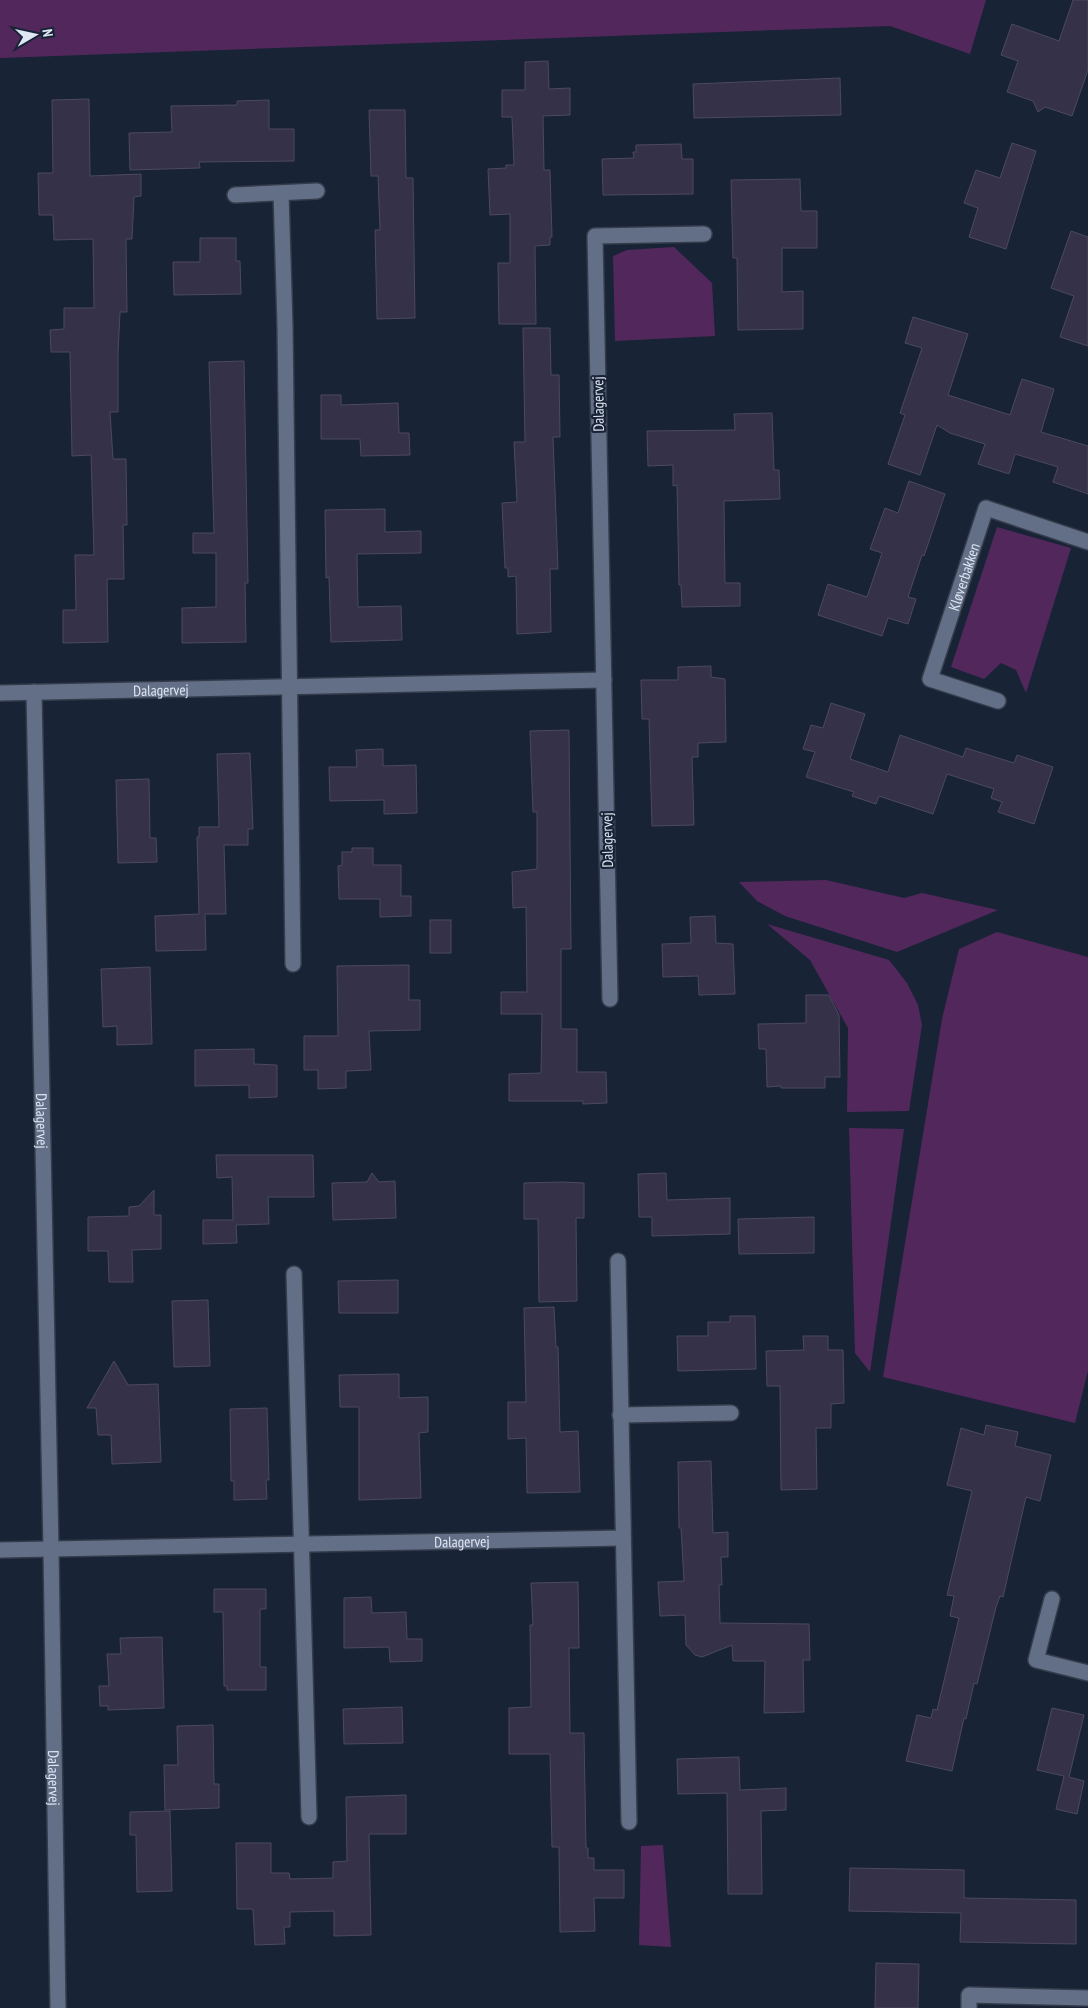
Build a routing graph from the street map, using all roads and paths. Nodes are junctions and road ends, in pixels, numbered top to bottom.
1 (317, 191) dead end
2 (280, 193) junction
3 (235, 195) dead end
4 (704, 234) dead end
5 (1088, 542) edge
6 (604, 680) junction
7 (289, 687) junction
8 (34, 692) junction
9 (0, 693) edge
10 (998, 701) dead end
11 (293, 964) dead end
12 (610, 999) dead end
13 (618, 1261) dead end
14 (294, 1274) dead end
15 (731, 1413) dead end
16 (620, 1415) junction
17 (623, 1538) junction
18 (302, 1544) junction
19 (51, 1549) junction
20 (0, 1550) edge
21 (1052, 1599) dead end
22 (1088, 1673) edge
23 (309, 1817) dead end
24 (629, 1822) dead end
25 (1088, 1998) edge
26 (58, 2008) edge
27 (969, 2008) edge

1 - 2 street
2 - 3 street
2 - 7 street
4 - 6 street, Dalagervej
5 - 10 street, Kløverbakken
6 - 7 street, Dalagervej
6 - 12 street, Dalagervej
7 - 8 street, Dalagervej
7 - 11 street
8 - 9 street, Dalagervej
8 - 19 street, Dalagervej
13 - 16 street
14 - 18 street
15 - 16 street
16 - 17 street
17 - 18 street, Dalagervej
17 - 24 street
18 - 19 street, Dalagervej
18 - 23 street
19 - 20 street, Dalagervej
19 - 26 street, Dalagervej
21 - 22 street
25 - 27 street

